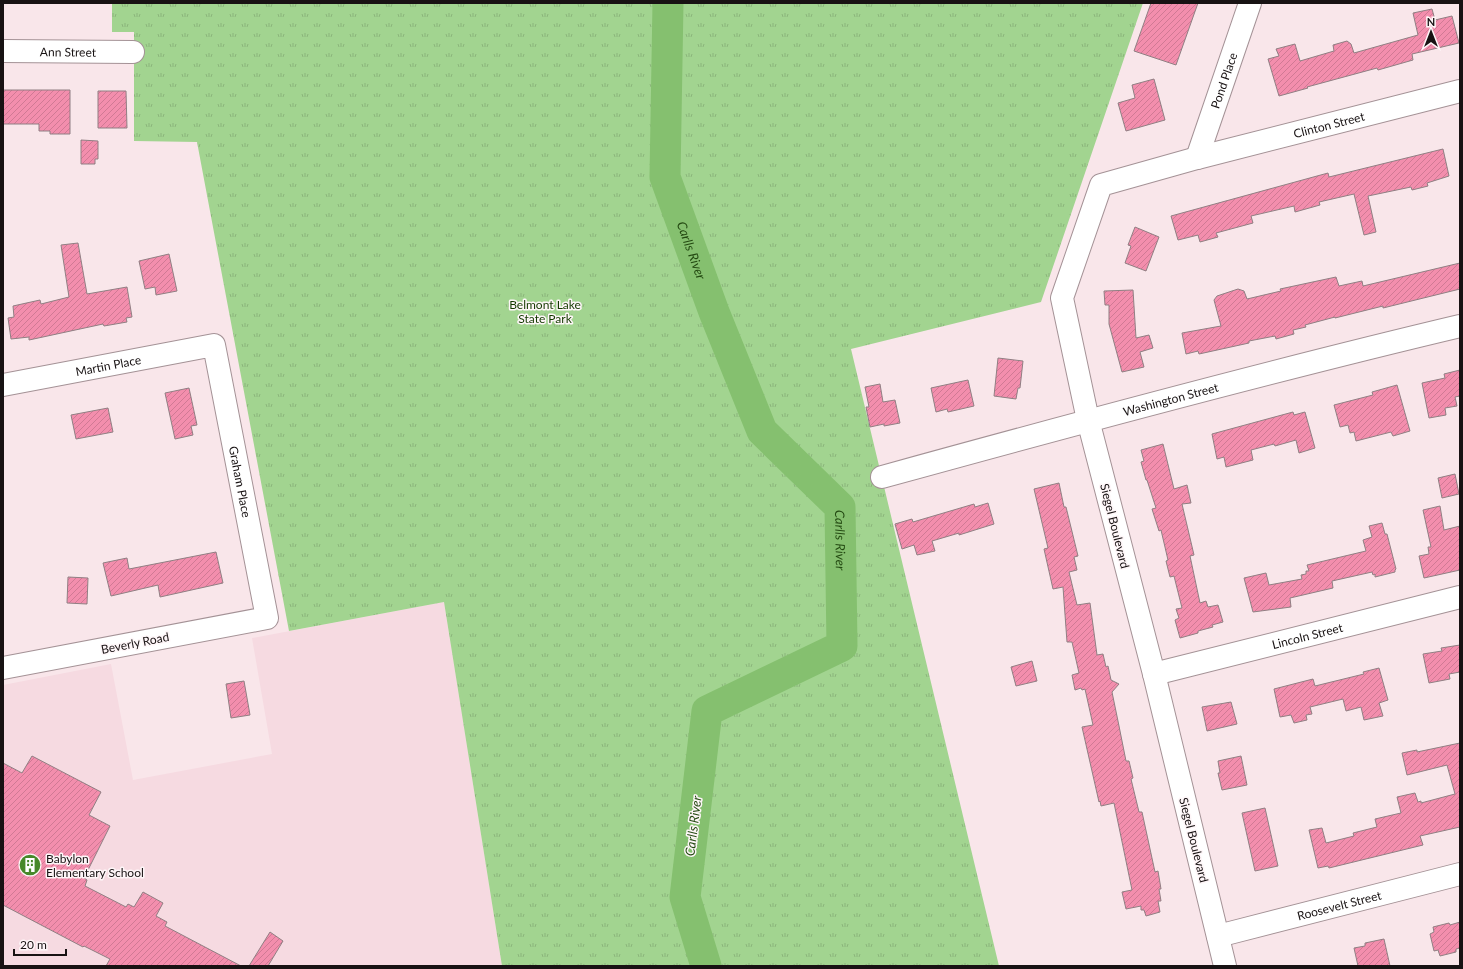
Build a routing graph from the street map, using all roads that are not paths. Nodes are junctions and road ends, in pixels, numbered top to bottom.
1 (1250, 3) edge
2 (3, 51) edge
3 (133, 52) dead end
4 (1460, 91) edge
5 (1197, 158) junction
6 (1460, 326) edge
7 (214, 345) joint
8 (3, 385) edge
9 (1088, 420) junction
10 (882, 477) dead end
11 (1460, 598) edge
12 (266, 618) joint
13 (3, 668) edge
14 (1154, 674) junction
15 (1460, 874) edge
16 (1218, 936) junction
17 (1225, 966) edge

1 - 5 street, Pond Place
2 - 3 street, Ann Street
4 - 5 street, Clinton Street
5 - 9 street, Siegel Boulevard
6 - 9 street, Washington Street
7 - 8 street, Martin Place
7 - 12 street, Graham Place
9 - 10 street, Washington Street
9 - 14 street, Siegel Boulevard
11 - 14 street, Lincoln Street
12 - 13 street, Beverly Road
14 - 16 street, Siegel Boulevard
15 - 16 street, Roosevelt Street
16 - 17 street, Siegel Boulevard

